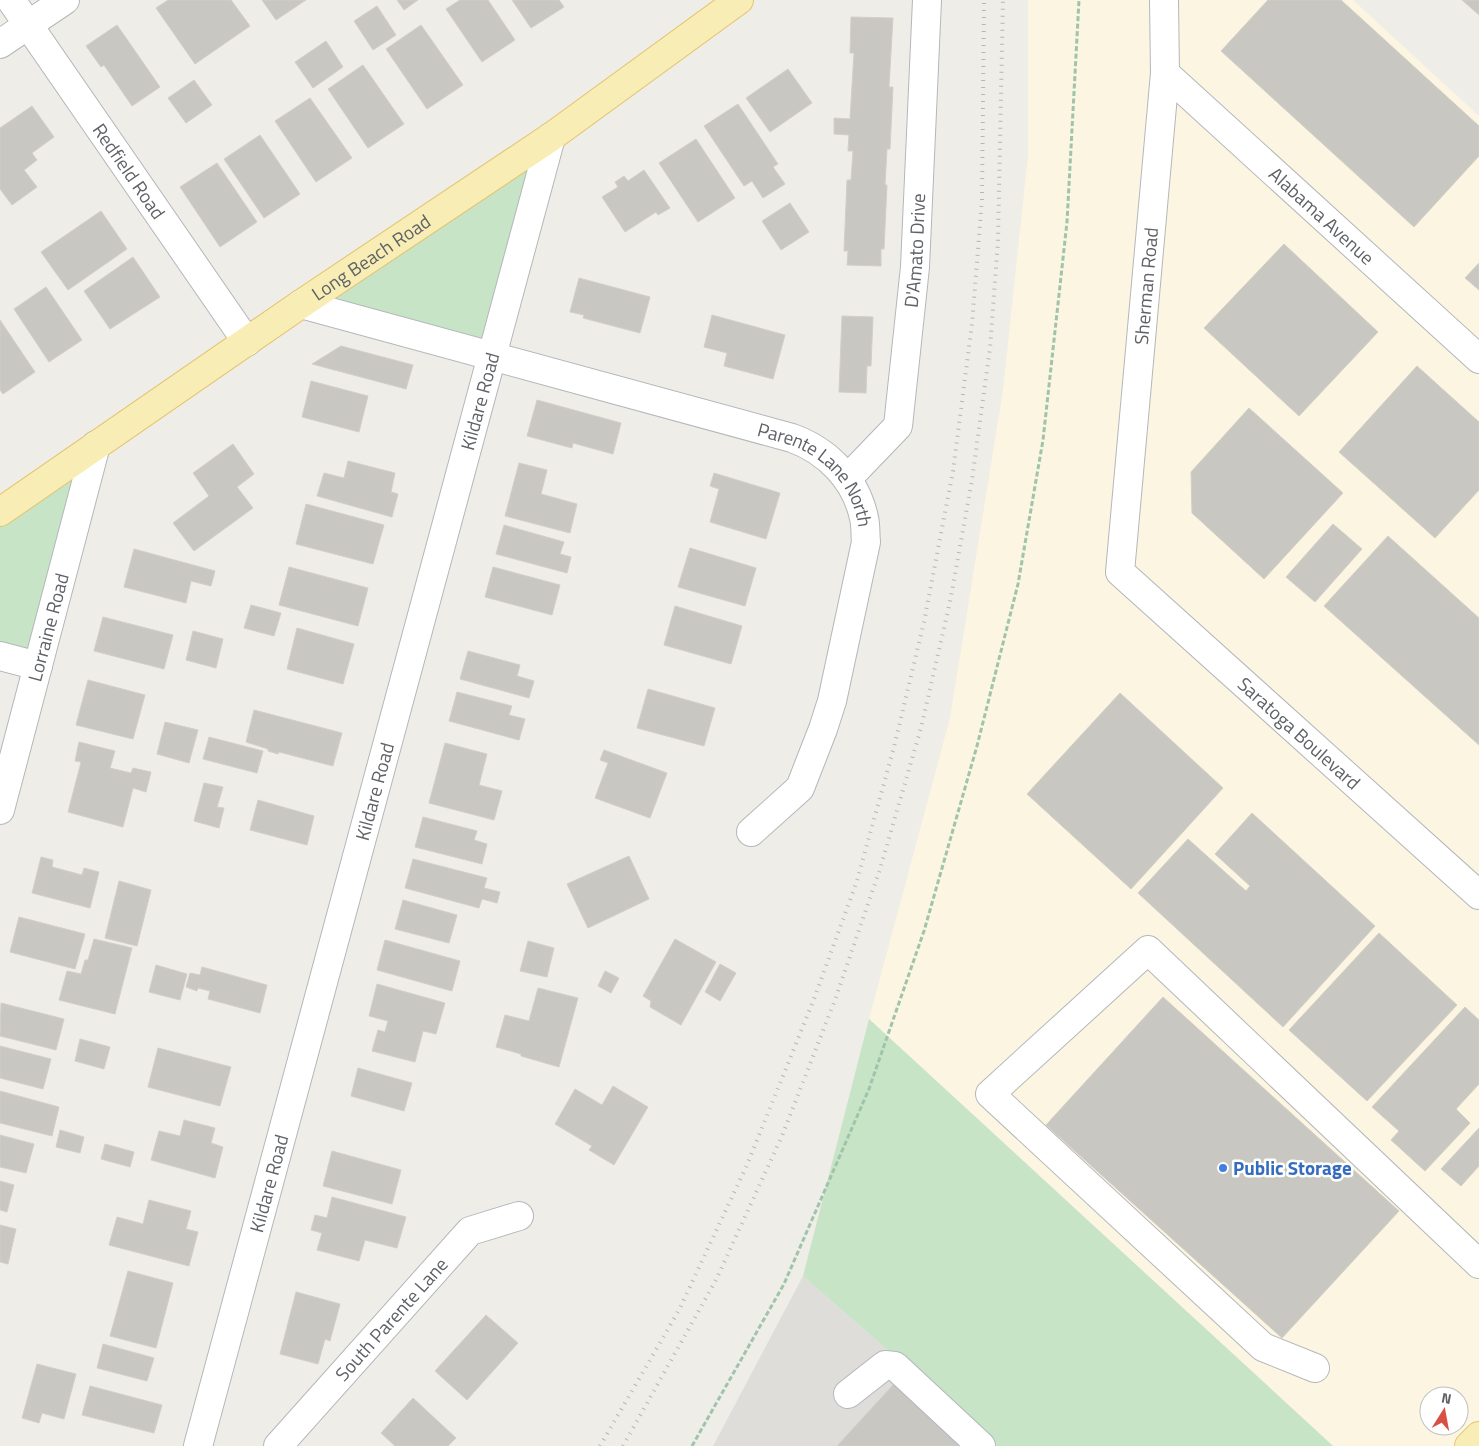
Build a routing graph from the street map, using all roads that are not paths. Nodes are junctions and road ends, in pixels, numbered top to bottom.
1 (11, 0) edge
2 (64, 0) edge
3 (739, 0) edge
4 (927, 0) edge
5 (1164, 0) edge
6 (28, 25) junction
7 (0, 44) edge
8 (1165, 73) junction
9 (551, 137) junction
10 (301, 304) junction
11 (247, 342) junction
12 (492, 357) junction
13 (1479, 359) edge
14 (96, 445) junction
15 (847, 479) junction
16 (0, 512) edge
17 (1120, 572) joint
18 (0, 656) edge
19 (38, 666) junction
20 (0, 810) edge
21 (751, 832) dead end
22 (1479, 894) edge
23 (519, 1216) dead end
24 (1479, 1264) edge
25 (1315, 1368) dead end
26 (848, 1394) dead end
27 (1479, 1436) edge
28 (198, 1446) edge
29 (278, 1446) edge
30 (982, 1446) edge
31 (1470, 1446) edge

1 - 6 street, Redfield Road
2 - 6 street
3 - 9 main road, Long Beach Road
4 - 15 street, D'Amato Drive
5 - 8 street, Sherman Road
6 - 7 street
6 - 11 street, Redfield Road
8 - 13 street, Alabama Avenue
8 - 17 street, Sherman Road
9 - 10 main road, Long Beach Road
9 - 12 street, Kildare Road
10 - 11 main road, Long Beach Road
10 - 12 street, Parente Lane North
11 - 14 main road, Long Beach Road
12 - 15 street, Parente Lane North
12 - 28 street, Kildare Road
14 - 16 main road, Long Beach Road
14 - 19 street, Lorraine Road
15 - 21 street, Parente Lane North
17 - 22 street, Saratoga Boulevard
18 - 19 street
19 - 20 street, Lorraine Road
23 - 29 street, South Parente Lane
24 - 25 street
26 - 30 street
27 - 31 main road

